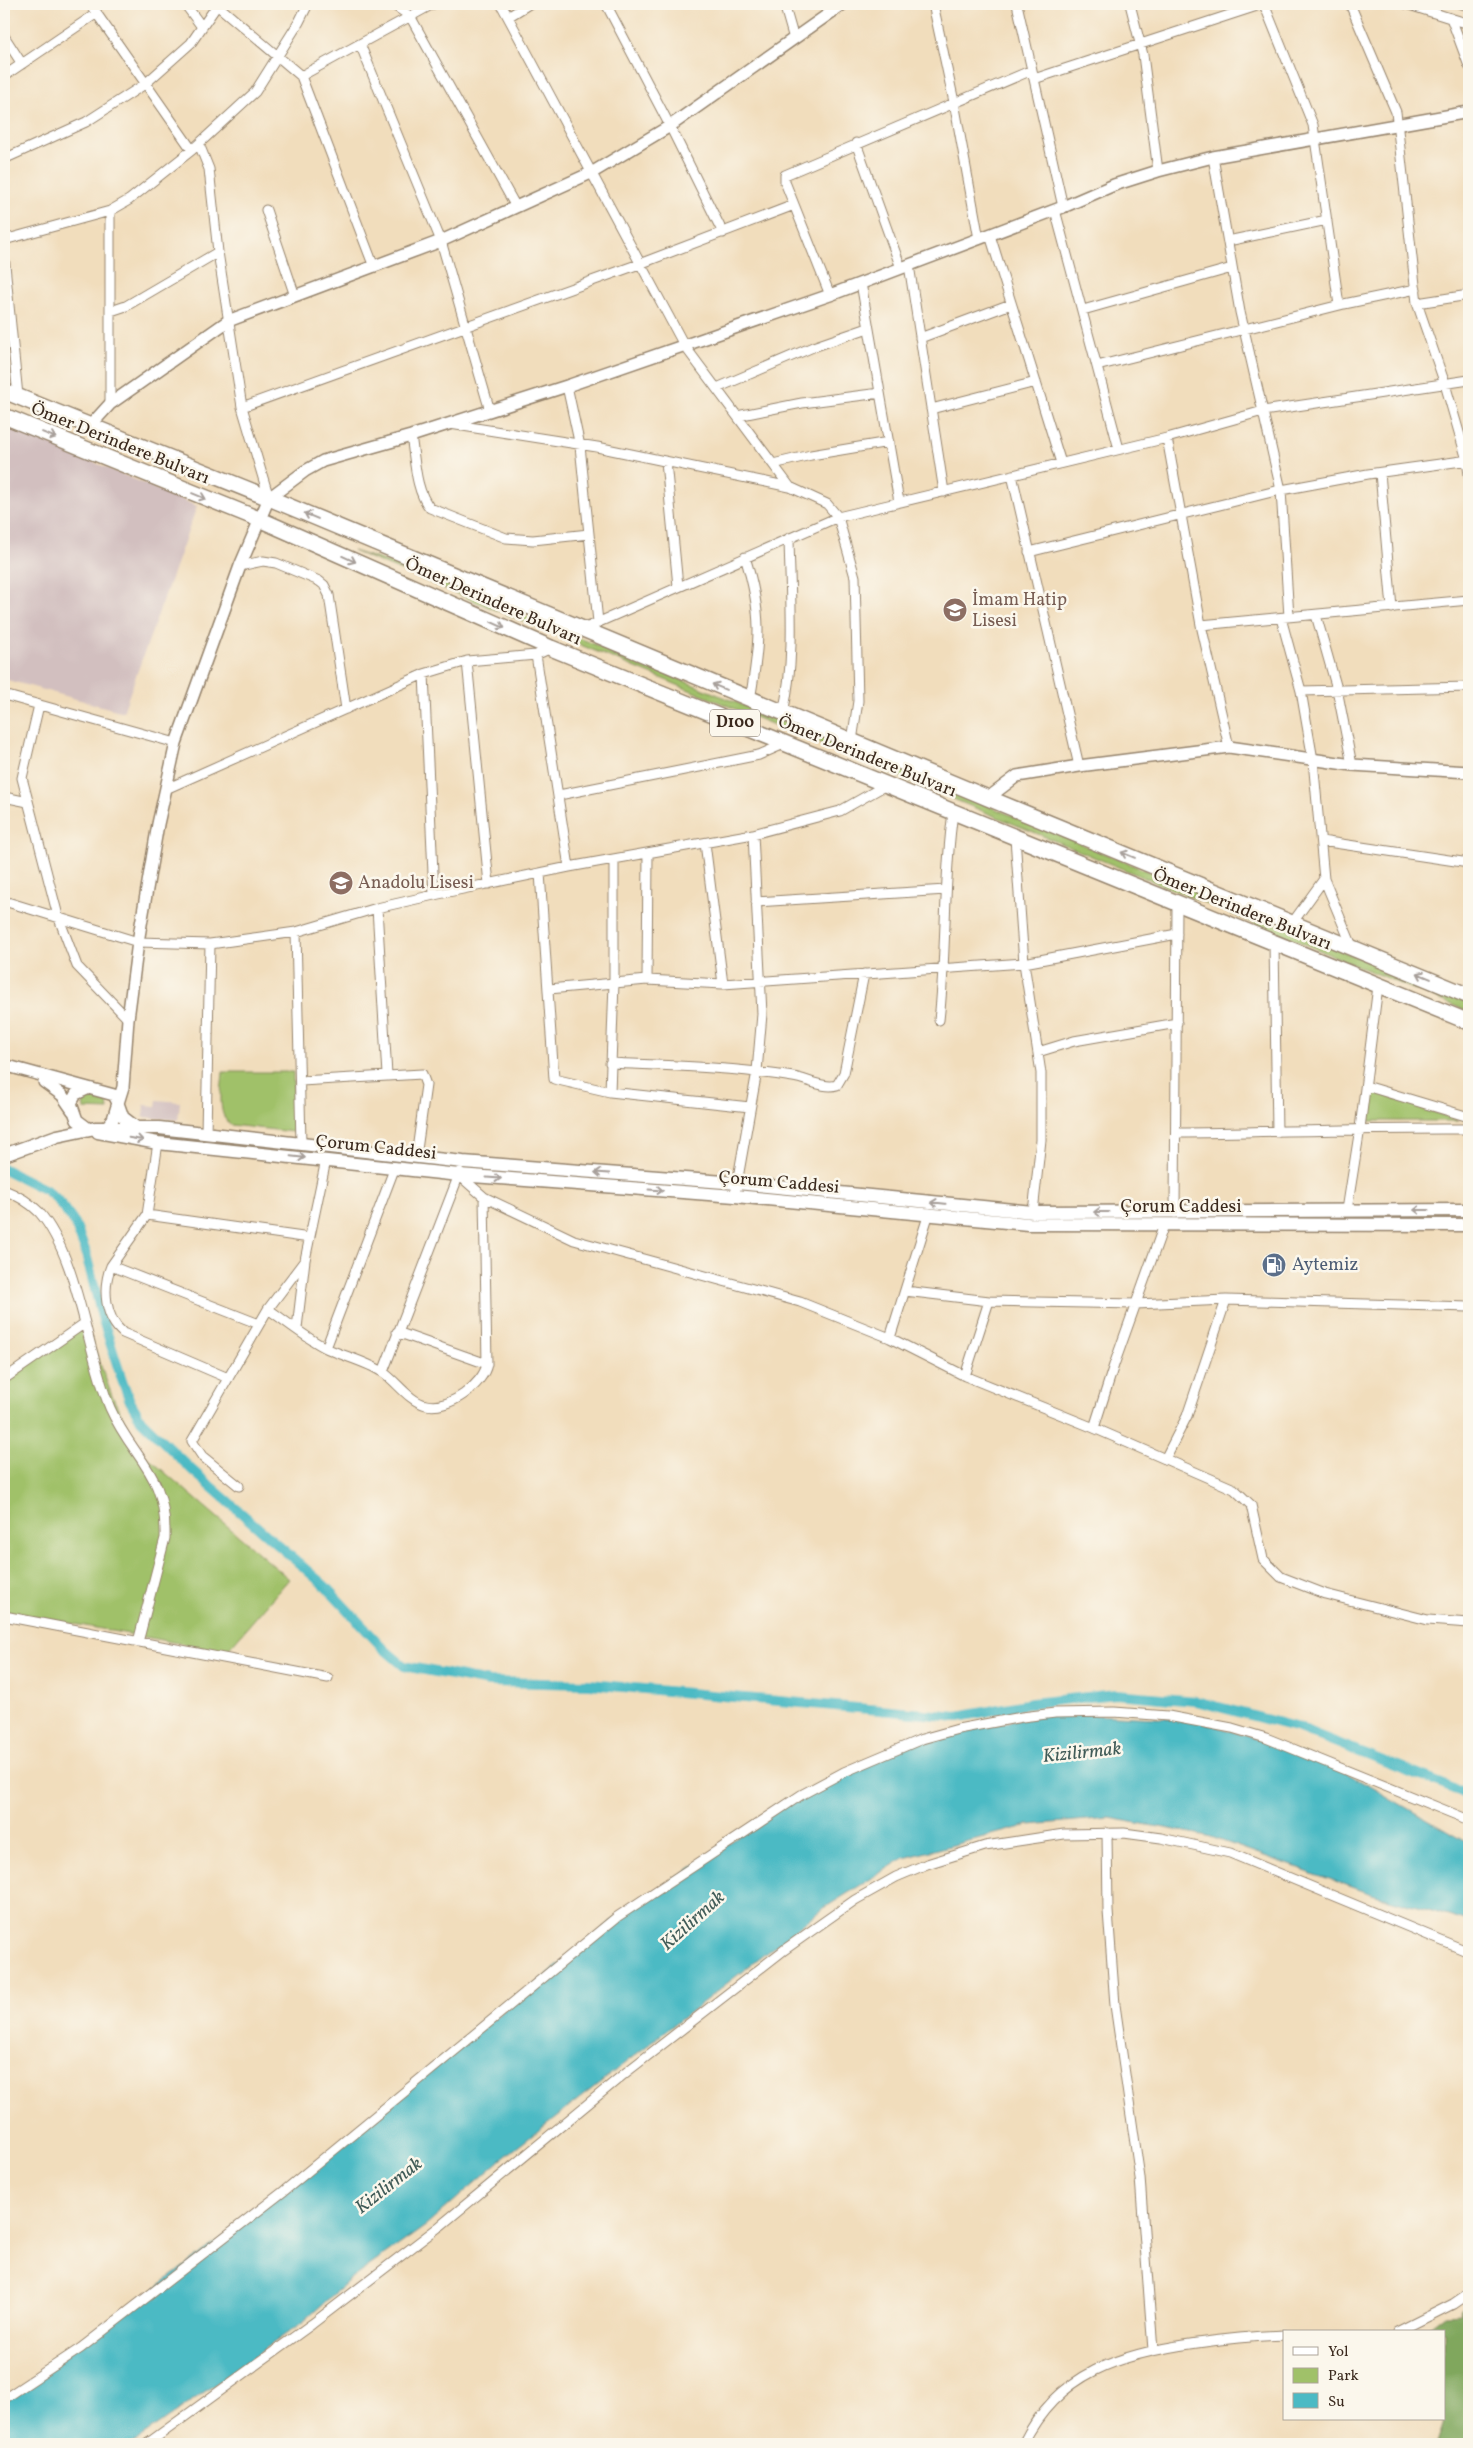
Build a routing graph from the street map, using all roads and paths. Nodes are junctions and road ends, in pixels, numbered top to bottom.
1 (90, 4) edge
2 (185, 4) edge
3 (218, 4) edge
4 (308, 4) edge
5 (392, 4) edge
6 (433, 4) edge
7 (501, 4) edge
8 (529, 4) edge
9 (606, 4) edge
10 (784, 4) edge
11 (843, 4) edge
12 (933, 4) edge
13 (1017, 4) edge
14 (1130, 4) edge
15 (1263, 4) edge
16 (1350, 4) edge
17 (1406, 4) edge
18 (1462, 4) edge
19 (1469, 6) edge
20 (97, 14) junction
21 (410, 16) junction
22 (508, 17) junction
23 (1450, 18) junction
24 (1469, 24) edge
25 (202, 27) junction
26 (4, 36) edge
27 (794, 39) junction
28 (360, 44) junction
29 (1141, 44) junction
30 (278, 55) junction
31 (22, 64) junction
32 (1469, 66) edge
33 (1033, 74) junction
34 (4, 76) edge
35 (301, 76) junction
36 (145, 84) junction
37 (954, 102) junction
38 (1469, 112) edge
39 (670, 126) junction
40 (1397, 126) junction
41 (1315, 140) junction
42 (856, 143) junction
43 (196, 147) junction
44 (1213, 158) junction
45 (4, 159) edge
46 (1158, 171) junction
47 (593, 172) junction
48 (794, 205) junction
49 (516, 207) junction
50 (1059, 209) junction
51 (266, 210) dead end
52 (110, 211) junction
53 (1327, 220) junction
54 (723, 233) junction
55 (985, 237) junction
56 (4, 240) edge
57 (441, 241) junction
58 (1228, 241) junction
59 (218, 252) junction
60 (4, 255) edge
61 (642, 263) junction
62 (374, 267) junction
63 (905, 267) junction
64 (1232, 268) junction
65 (861, 283) junction
66 (1416, 289) junction
67 (830, 295) junction
68 (295, 296) junction
69 (1469, 296) edge
70 (1417, 302) junction
71 (1012, 304) junction
72 (1339, 305) junction
73 (1083, 310) junction
74 (111, 311) junction
75 (228, 321) junction
76 (464, 326) junction
77 (868, 328) junction
78 (1244, 329) junction
79 (920, 338) junction
80 (684, 345) junction
81 (1098, 366) junction
82 (1469, 380) edge
83 (1036, 382) junction
84 (1445, 384) junction
85 (567, 386) junction
86 (716, 388) junction
87 (11, 393) edge
88 (880, 393) junction
89 (110, 404) junction
90 (242, 407) junction
91 (932, 409) junction
92 (490, 411) junction
93 (1263, 411) junction
94 (4, 416) edge
95 (737, 416) junction
96 (449, 424) junction
97 (90, 426) junction
98 (411, 436) junction
99 (1167, 438) junction
100 (889, 442) junction
101 (580, 446) junction
102 (1120, 449) junction
103 (1468, 460) edge
104 (666, 462) junction
105 (773, 464) junction
106 (1061, 464) junction
107 (1380, 473) junction
108 (1012, 475) junction
109 (1469, 475) edge
110 (790, 487) junction
111 (1281, 490) junction
112 (944, 492) junction
113 (269, 498) junction
114 (899, 502) junction
115 (1181, 514) junction
116 (838, 517) junction
117 (260, 520) junction
118 (589, 534) junction
119 (789, 538) junction
120 (1029, 552) junction
121 (745, 557) junction
122 (240, 566) junction
123 (678, 586) junction
124 (1469, 600) edge
125 (1392, 608) junction
126 (1316, 615) junction
127 (1285, 618) junction
128 (598, 622) junction
129 (1201, 625) junction
130 (581, 630) junction
131 (551, 648) junction
132 (536, 655) junction
133 (467, 661) junction
134 (424, 674) junction
135 (1469, 686) edge
136 (1337, 689) junction
137 (1301, 691) junction
138 (4, 696) edge
139 (750, 700) junction
140 (38, 705) junction
141 (346, 709) junction
142 (783, 713) junction
143 (852, 741) junction
144 (176, 743) junction
145 (784, 744) junction
146 (1229, 747) junction
147 (1313, 760) junction
148 (1352, 765) junction
149 (1079, 766) junction
150 (1469, 772) edge
151 (886, 785) junction
152 (166, 789) junction
153 (559, 795) junction
154 (4, 797) edge
155 (988, 798) junction
156 (28, 802) junction
157 (953, 812) junction
158 (753, 834) junction
159 (1015, 838) junction
160 (1321, 841) junction
161 (705, 843) junction
162 (648, 853) junction
163 (614, 860) junction
164 (1469, 863) edge
165 (570, 867) junction
166 (540, 873) junction
167 (1324, 879) junction
168 (488, 884) junction
169 (946, 890) junction
170 (434, 895) junction
171 (4, 901) edge
172 (756, 902) junction
173 (1177, 903) junction
174 (377, 908) junction
175 (58, 916) junction
176 (1293, 922) junction
177 (296, 932) junction
178 (1177, 934) junction
179 (138, 942) junction
180 (1274, 943) junction
181 (210, 944) junction
182 (1352, 946) junction
183 (1024, 963) junction
184 (945, 969) junction
185 (864, 974) junction
186 (648, 980) junction
187 (760, 982) junction
188 (614, 983) junction
189 (723, 984) junction
190 (1378, 986) junction
191 (548, 989) junction
192 (1469, 996) edge
193 (128, 1019) junction
194 (940, 1020) dead end
195 (1469, 1022) edge
196 (1177, 1023) junction
197 (1038, 1052) junction
198 (610, 1063) junction
199 (4, 1065) edge
200 (757, 1071) junction
201 (31, 1074) junction
202 (386, 1076) junction
203 (300, 1081) junction
204 (1366, 1086) junction
205 (88, 1089) junction
206 (610, 1092) junction
207 (115, 1099) junction
208 (750, 1107) junction
209 (74, 1113) junction
210 (1469, 1116) edge
211 (107, 1126) junction
212 (136, 1127) junction
213 (1360, 1128) junction
214 (88, 1129) junction
215 (1469, 1129) edge
216 (1277, 1132) junction
217 (206, 1133) junction
218 (1176, 1133) junction
219 (66, 1134) junction
220 (158, 1142) junction
221 (301, 1143) junction
222 (4, 1155) edge
223 (416, 1157) junction
224 (326, 1160) junction
225 (463, 1162) junction
226 (395, 1167) junction
227 (459, 1175) junction
228 (4, 1190) edge
229 (736, 1190) junction
230 (484, 1197) junction
231 (1347, 1210) junction
232 (1469, 1210) edge
233 (1033, 1212) junction
234 (1175, 1212) junction
235 (929, 1213) junction
236 (147, 1215) junction
237 (1164, 1225) junction
238 (1469, 1225) edge
239 (310, 1238) junction
240 (305, 1260) junction
241 (111, 1266) junction
242 (905, 1291) junction
243 (1226, 1300) junction
244 (989, 1301) junction
245 (1136, 1304) junction
246 (1469, 1307) edge
247 (268, 1308) junction
248 (85, 1323) junction
249 (259, 1324) junction
250 (297, 1328) junction
251 (397, 1332) junction
252 (890, 1338) junction
253 (326, 1348) junction
254 (487, 1364) junction
255 (383, 1372) junction
256 (965, 1376) junction
257 (228, 1378) junction
258 (4, 1379) edge
259 (1094, 1428) junction
260 (1165, 1459) junction
261 (239, 1486) dead end
262 (4, 1616) edge
263 (1469, 1623) edge
264 (138, 1642) junction
265 (328, 1678) dead end
266 (1469, 1820) edge
267 (1107, 1833) junction
268 (1469, 1952) edge
269 (1469, 2293) edge
270 (1402, 2330) edge
271 (1283, 2335) edge
272 (1153, 2350) junction
273 (4, 2399) edge
274 (147, 2444) edge
275 (1023, 2444) edge

1 - 20 street
2 - 25 street
3 - 25 street
3 - 30 street
4 - 30 street
5 - 21 street
6 - 21 street
7 - 22 street
8 - 22 street
9 - 39 street
10 - 27 street
11 - 27 street
12 - 37 street
13 - 33 street
14 - 29 street
15 - 29 street
15 - 41 street
16 - 40 street
17 - 23 street
18 - 19 street
20 - 31 street
20 - 36 street
21 - 28 street
21 - 49 street
22 - 47 street
23 - 24 street
23 - 32 street
25 - 36 street
26 - 31 street
27 - 39 street
28 - 35 street
28 - 57 street
29 - 33 street
29 - 46 street
30 - 35 street
30 - 43 street
31 - 34 street
33 - 37 street
33 - 50 street
35 - 62 street
36 - 43 street
36 - 45 street
37 - 42 street
37 - 55 street
38 - 40 street
39 - 47 street
39 - 54 street
40 - 41 street
40 - 66 street
41 - 44 street
41 - 53 street
42 - 48 street
42 - 63 street
43 - 52 street
43 - 59 street
44 - 46 street
44 - 58 street
46 - 50 street
47 - 49 street
47 - 61 street
48 - 54 street
48 - 67 street
49 - 57 street
50 - 55 street
50 - 73 street
51 - 68 street
52 - 56 street
52 - 74 street
53 - 58 street
53 - 72 street
54 - 61 street
55 - 63 street
55 - 71 street
57 - 62 street
57 - 76 street
58 - 64 street
59 - 74 street
59 - 75 street
60 - 87 street
61 - 76 street
61 - 80 street
62 - 68 street
63 - 65 street
63 - 79 street
64 - 73 street
64 - 78 street
65 - 67 street
65 - 77 street
66 - 70 street
66 - 72 street
67 - 80 street
68 - 75 street
69 - 70 street
70 - 84 street
71 - 79 street
71 - 83 street
72 - 78 street
73 - 81 street
74 - 89 street
75 - 89 street
75 - 90 street
76 - 90 street
76 - 92 street
77 - 86 street
77 - 88 street
78 - 81 street
78 - 93 street
79 - 91 street
80 - 85 street
80 - 86 street
81 - 102 street
82 - 84 street
83 - 91 street
83 - 106 street
84 - 93 street
84 - 103 street
85 - 92 street
85 - 101 street
86 - 95 street
87 - 97 highway, Ömer Derindere Bulvarı / D100
88 - 95 street
88 - 100 street
89 - 97 street
90 - 113 street
91 - 112 street
92 - 96 street
93 - 99 street
93 - 111 street
94 -> 117 highway, Ömer Derindere Bulvarı / D100
95 - 105 street
96 - 98 street
96 - 101 street
97 - 113 highway, Ömer Derindere Bulvarı / D100
98 - 113 street
98 - 118 street
99 - 102 street
99 - 115 street
100 - 105 street
100 - 114 street
101 - 104 street
101 - 118 street
102 - 106 street
103 - 107 street
103 - 109 street
104 - 110 street
104 - 123 street
105 - 110 street
106 - 108 street
107 - 111 street
107 - 125 street
108 - 112 street
108 - 120 street
110 - 116 street
111 - 115 street
111 - 127 street
112 - 114 street
113 - 117 street
130 -> 113 highway, Ömer Derindere Bulvarı / D100
114 - 116 street
115 - 120 street
115 - 129 street
116 - 119 street
116 - 143 street
117 - 122 street
117 -> 131 highway, Ömer Derindere Bulvarı / D100
118 - 128 street
119 - 121 street
119 - 142 street
120 - 149 street
121 - 123 street
121 - 139 street
122 - 141 street
122 - 144 street
123 - 128 street
124 - 125 street
125 - 126 street
126 - 127 street
126 - 136 street
127 - 129 street
127 - 137 street
128 - 130 street
129 - 146 street
139 -> 130 highway, Ömer Derindere Bulvarı / D100
131 - 132 street
131 - 145 highway, Ömer Derindere Bulvarı / D100
132 - 133 street
132 - 153 street
133 - 134 street
133 - 168 street
134 - 141 street
134 - 170 street
135 - 136 street
136 - 137 street
136 - 148 street
137 - 147 street
138 - 140 street
139 - 142 highway, Ömer Derindere Bulvarı / D100
140 - 144 street
140 - 156 street
141 - 152 street
142 - 143 highway, Ömer Derindere Bulvarı / D100
143 - 155 highway, Ömer Derindere Bulvarı / D100
144 - 152 street
145 - 151 highway, Ömer Derindere Bulvarı / D100
145 - 153 street
146 - 147 street
146 - 149 street
147 - 148 street
147 - 160 street
148 - 150 street
149 - 155 street
151 - 157 highway, Ömer Derindere Bulvarı / D100
151 - 158 street
152 - 179 street
153 - 165 street
154 - 156 street
176 -> 155 highway, Ömer Derindere Bulvarı / D100
156 - 175 street
157 - 159 highway, Ömer Derindere Bulvarı / D100
157 - 169 street
158 - 161 street
158 - 172 street
159 - 173 highway, Ömer Derindere Bulvarı / D100
159 - 183 street
160 - 164 street
160 - 167 street
161 - 162 street
161 - 189 street
162 - 163 street
162 - 186 street
163 - 165 street
163 - 188 street
165 - 166 street
166 - 168 street
166 - 191 street
167 - 176 street
167 - 182 street
168 - 170 street
169 - 172 street
169 - 184 street
170 - 174 street
171 - 175 street
172 - 187 street
173 - 178 street
173 - 180 highway, Ömer Derindere Bulvarı / D100
174 - 177 street
174 - 202 street
175 - 179 street
175 - 193 street
176 - 182 highway, Ömer Derindere Bulvarı / D100
177 - 181 street
177 - 203 street
178 - 183 street
178 - 196 street
179 - 181 street
179 - 193 street
180 - 190 highway, Ömer Derindere Bulvarı / D100
180 - 216 street
181 - 217 street
192 -> 182 highway, Ömer Derindere Bulvarı / D100
183 - 184 street
183 - 197 street
184 - 185 street
184 - 194 street
185 - 187 street
185 - 200 street
186 - 188 street
186 - 189 street
187 - 189 street
187 - 200 street
188 - 191 street
188 - 198 street
190 - 195 highway, Ömer Derindere Bulvarı / D100
190 - 204 street
191 - 206 street
193 - 207 street
196 - 197 street
196 - 218 street
197 - 233 street
198 - 200 street
198 - 206 street
199 - 201 street
200 - 208 street
201 - 205 street
201 - 209 street
202 - 203 street
202 - 223 street
203 - 221 street
204 - 210 street
204 - 213 street
205 - 207 street
205 - 209 street
206 - 208 street
207 - 211 street
207 - 212 street
208 - 229 street
209 - 214 street
209 - 219 street
211 - 212 main road, Çorum Caddesi
211 - 214 main road, Çorum Caddesi
212 - 217 main road, Çorum Caddesi
213 - 215 street
213 - 216 street
213 - 231 street
214 - 219 main road, Çorum Caddesi
214 -> 220 main road, Çorum Caddesi
216 - 218 street
217 - 221 main road, Çorum Caddesi
218 - 234 street
219 - 222 main road, Çorum Caddesi
220 -> 224 main road, Çorum Caddesi
220 - 236 street
221 - 223 main road, Çorum Caddesi
223 - 225 main road, Çorum Caddesi
224 - 226 main road, Çorum Caddesi
224 - 239 street
225 - 227 street
229 -> 225 main road, Çorum Caddesi
226 - 227 main road, Çorum Caddesi
226 - 253 street
227 -> 229 main road, Çorum Caddesi
227 - 230 street
227 - 251 street
228 - 248 street
233 -> 229 main road, Çorum Caddesi
229 - 235 main road, Çorum Caddesi
230 - 252 street
230 - 254 street
232 -> 231 main road, Çorum Caddesi
231 - 234 main road, Çorum Caddesi
234 -> 233 main road, Çorum Caddesi
235 - 237 main road, Çorum Caddesi
235 - 242 street
236 - 239 street
236 - 241 street
237 - 238 main road, Çorum Caddesi
237 - 245 street
239 - 240 street
240 - 247 street
240 - 250 street
241 - 249 street
241 - 257 street
242 - 244 street
242 - 252 street
243 - 245 street
243 - 246 street
243 - 260 street
244 - 245 street
244 - 256 street
245 - 259 street
247 - 249 street
247 - 250 street
248 - 258 street
248 - 264 street
249 - 257 street
250 - 253 street
251 - 254 street
251 - 255 street
252 - 256 street
253 - 255 street
254 - 255 street
256 - 259 street
257 - 261 street
259 - 260 street
260 - 263 street
262 - 264 street
264 - 265 street
266 - 273 street
267 - 268 street
267 - 272 street
267 - 274 street
269 - 270 street
271 - 272 street
272 - 275 street

